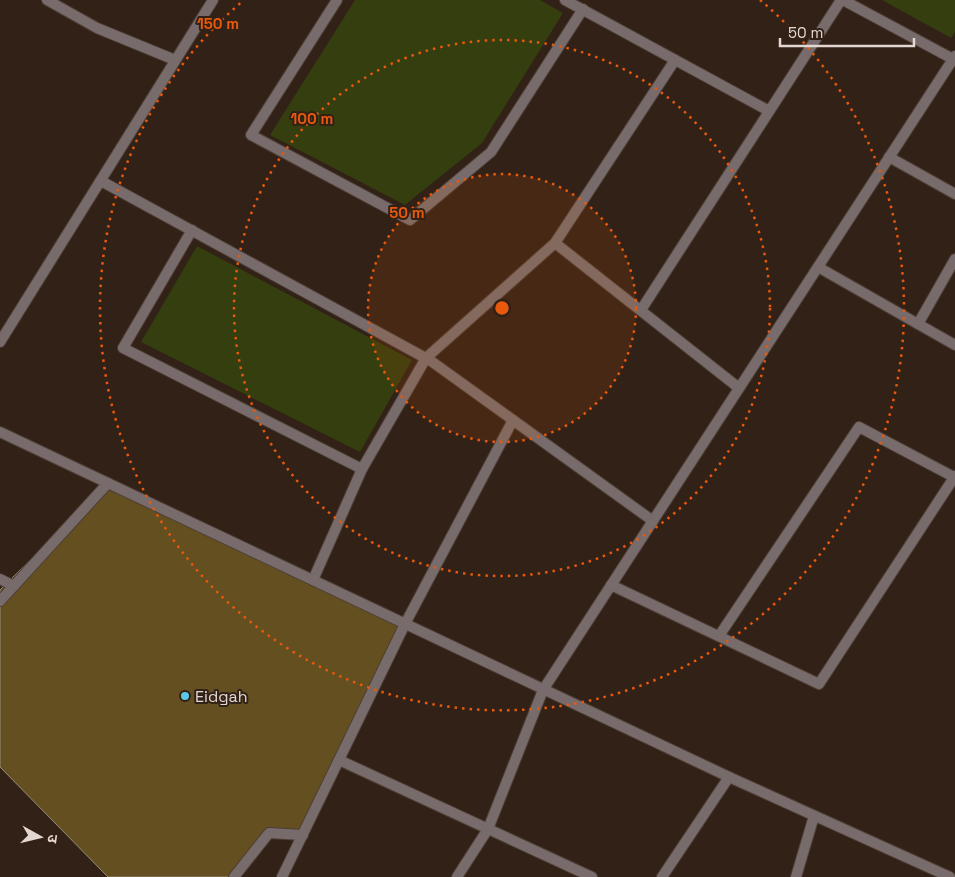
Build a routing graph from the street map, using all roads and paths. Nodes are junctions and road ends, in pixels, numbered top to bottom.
1 (47, 0) edge
2 (213, 0) edge
3 (337, 0) edge
4 (565, 0) edge
5 (842, 0) edge
6 (583, 9) junction
7 (954, 57) edge
8 (175, 60) junction
9 (675, 60) junction
10 (769, 111) junction
11 (889, 157) junction
12 (101, 181) junction
13 (955, 194) edge
14 (192, 230) junction
15 (555, 243) junction
16 (955, 259) edge
17 (818, 267) junction
18 (641, 310) junction
19 (918, 324) junction
20 (0, 342) edge
21 (955, 345) edge
22 (426, 358) junction
23 (739, 388) junction
24 (513, 420) junction
25 (0, 432) edge
26 (362, 469) junction
27 (955, 477) edge
28 (108, 483) junction
29 (653, 521) junction
30 (0, 578) edge
31 (313, 580) junction
32 (612, 584) junction
33 (14, 586) junction
34 (0, 601) edge
35 (405, 624) junction
36 (719, 636) junction
37 (543, 690) junction
38 (339, 760) junction
39 (729, 777) junction
40 (814, 816) junction
41 (488, 829) junction
42 (302, 835) junction
43 (234, 877) edge
44 (282, 877) edge
45 (457, 877) edge
46 (592, 877) edge
47 (662, 877) edge
48 (796, 877) edge
49 (950, 877) edge

1 - 8 street
2 - 8 street
3 - 6 street
4 - 6 street
5 - 7 street
5 - 10 street
6 - 9 street
7 - 11 street
8 - 12 street
9 - 10 street
9 - 15 street
10 - 18 street
11 - 13 street
11 - 17 street
12 - 14 street
12 - 20 street
14 - 22 street
14 - 26 street
15 - 18 street
15 - 22 street
16 - 19 street
17 - 19 street
17 - 23 street
18 - 23 street
19 - 21 street
22 - 24 street
22 - 26 street
23 - 29 street
24 - 29 street
24 - 35 street
25 - 28 street
26 - 31 street
27 - 36 street
27 - 36 street
28 - 31 street
28 - 33 street
29 - 32 street
30 - 33 street
31 - 35 street
32 - 36 street
32 - 37 street
33 - 34 street
35 - 37 street
35 - 38 street
37 - 39 street
37 - 41 street
38 - 41 street
38 - 42 street
39 - 40 street
39 - 47 street
40 - 48 street
40 - 49 street
41 - 45 street
41 - 46 street
42 - 43 street
42 - 44 street

